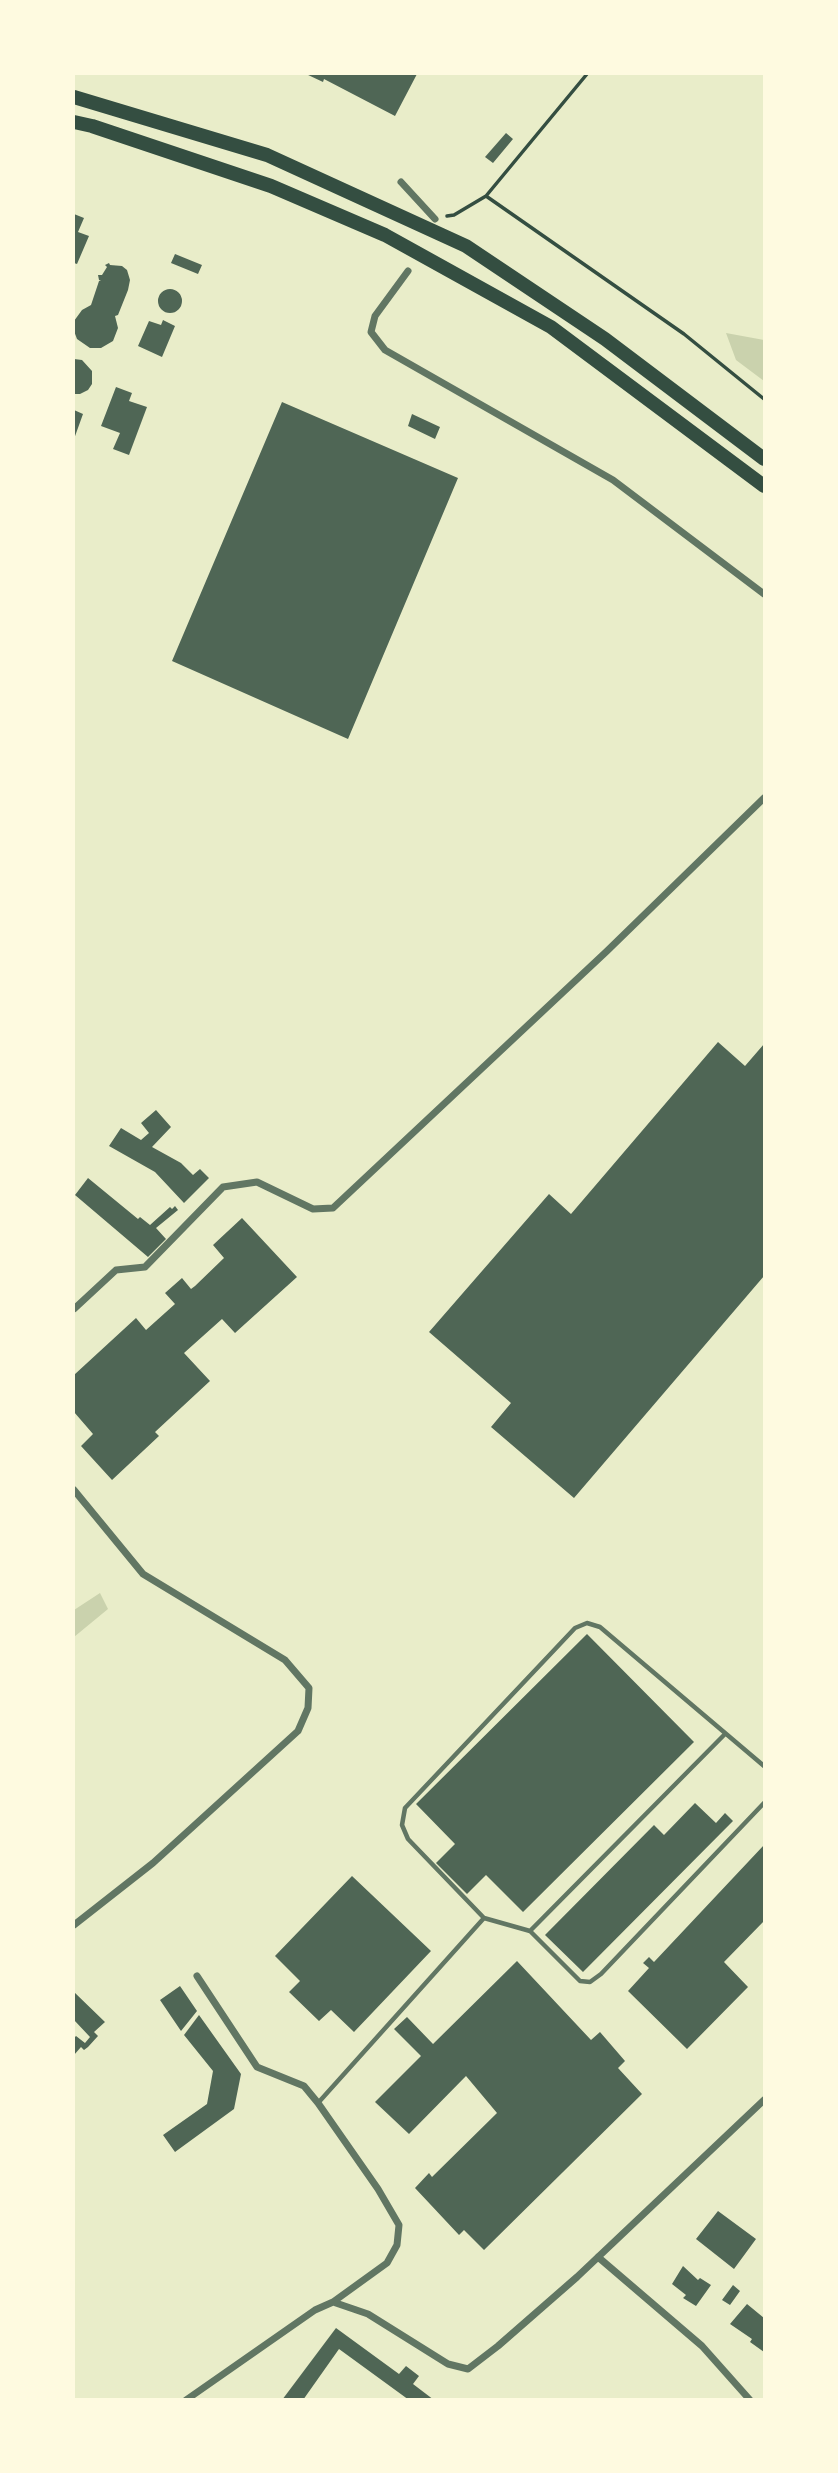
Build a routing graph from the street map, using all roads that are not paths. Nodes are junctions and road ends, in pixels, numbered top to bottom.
1 (74, 97) edge
2 (74, 122) edge
3 (401, 182) dead end
4 (435, 219) road end
5 (408, 271) dead end
6 (765, 459) edge
7 (765, 486) edge
8 (765, 594) edge
9 (765, 798) edge
10 (74, 1309) edge
11 (74, 1490) edge
12 (726, 1734) junction
13 (765, 1766) edge
14 (765, 1803) edge
15 (484, 1918) junction
16 (74, 1925) edge
17 (530, 1931) junction
18 (197, 1976) dead end
19 (765, 2100) edge
20 (318, 2103) junction
21 (598, 2257) junction
22 (333, 2302) junction
23 (186, 2399) edge
24 (750, 2399) edge

1 - 6 highway
2 - 7 highway
3 - 4 street
5 - 8 street
9 - 10 street
11 - 16 street
12 - 13 lane
12 - 15 lane
12 - 17 lane
14 - 17 lane
15 - 17 lane
15 - 20 lane
18 - 20 street
19 - 21 street
20 - 22 street
21 - 22 street
21 - 24 street
22 - 23 street

